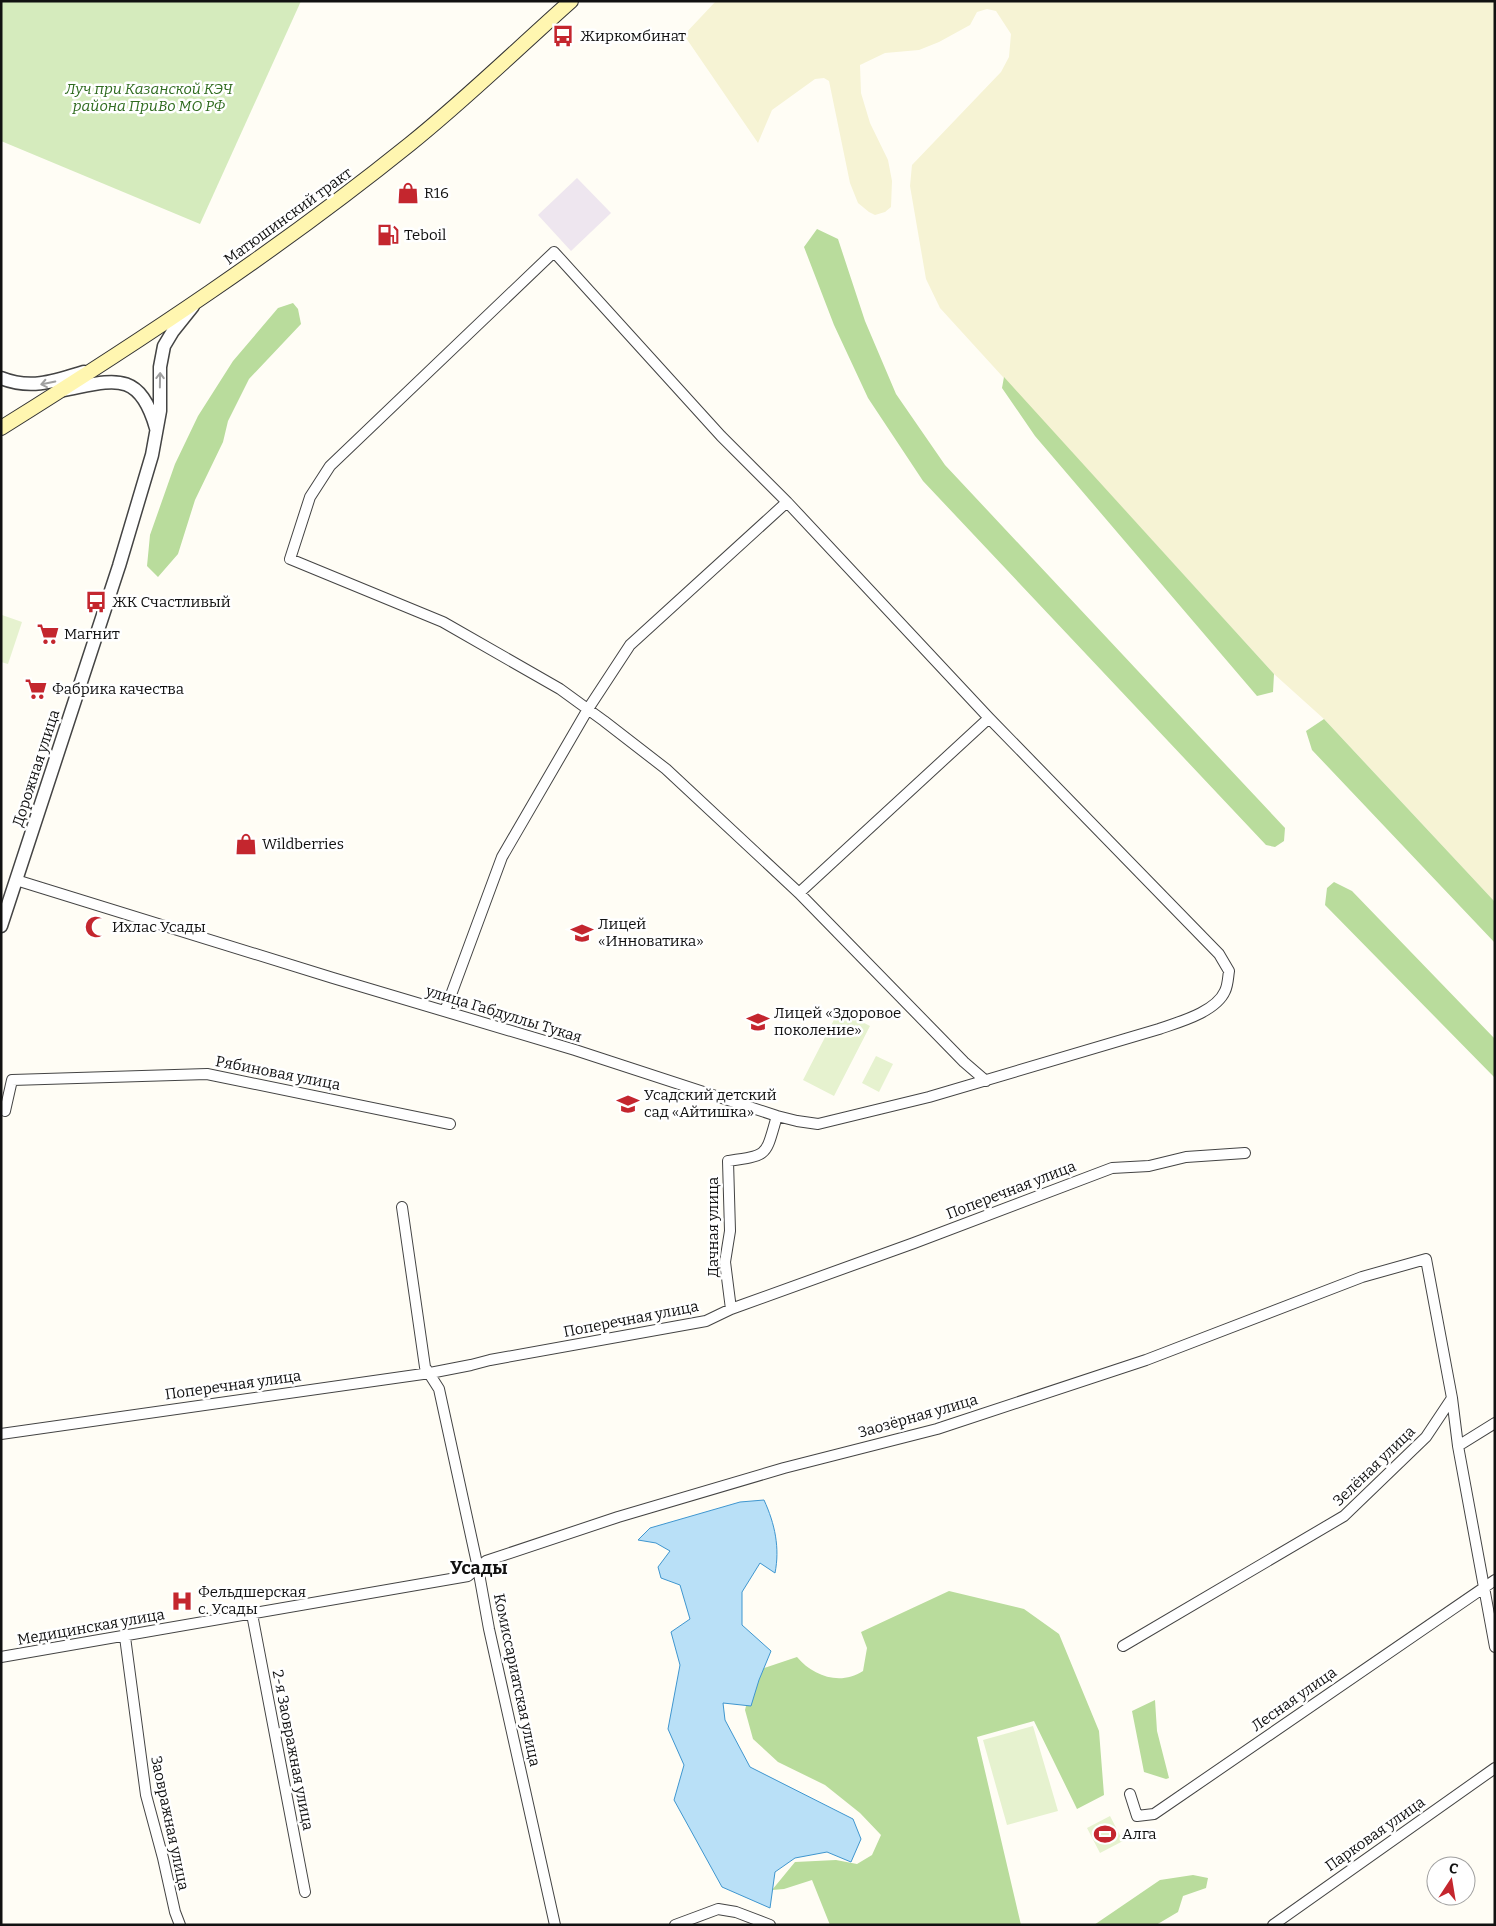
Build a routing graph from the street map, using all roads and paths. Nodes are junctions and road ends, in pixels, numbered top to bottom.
1 (571, 1) edge
2 (196, 302) junction
3 (93, 369) junction
4 (1, 378) edge
5 (63, 390) junction
6 (1, 428) edge
7 (157, 428) junction
8 (787, 502) junction
9 (588, 710) junction
10 (989, 718) junction
11 (16, 880) junction
12 (800, 893) junction
13 (1, 926) edge
14 (444, 1011) junction
15 (986, 1082) junction
16 (1, 1109) edge
17 (777, 1116) junction
18 (450, 1124) dead end
19 (1245, 1153) dead end
20 (402, 1207) dead end
21 (731, 1309) junction
22 (430, 1373) junction
23 (1452, 1398) junction
24 (1495, 1424) edge
25 (1, 1434) edge
26 (1458, 1446) junction
27 (478, 1568) junction
28 (1495, 1580) edge
29 (1484, 1586) junction
30 (252, 1614) junction
31 (125, 1637) junction
32 (1123, 1646) dead end
33 (1495, 1647) edge
34 (1, 1657) edge
35 (1495, 1768) edge
36 (1130, 1794) dead end
37 (305, 1892) dead end
38 (180, 1925) edge
39 (556, 1925) edge
40 (675, 1925) edge
41 (770, 1925) edge
42 (1273, 1925) edge

1 - 2 main road, Матюшинский тракт
2 - 3 main road, Матюшинский тракт
7 -> 2 street, Дорожная улица
3 -> 4 street
3 - 5 main road, Матюшинский тракт
5 - 6 main road, Матюшинский тракт
5 - 7 street
7 - 11 street, Дорожная улица
8 - 9 street
8 - 9 street, улица Габдуллы Тукая
8 - 10 street, улица Габдуллы Тукая
9 - 12 street
9 - 14 street
10 - 12 street
10 - 15 street, улица Габдуллы Тукая
11 - 13 street, Дорожная улица
11 - 14 street, улица Габдуллы Тукая
12 - 15 street
14 - 17 street, улица Габдуллы Тукая
15 - 17 street, улица Габдуллы Тукая
16 - 18 street, Рябиновая улица
17 - 21 street, Дачная улица
19 - 21 street, Поперечная улица
20 - 22 street, Комиссариатская улица
21 - 22 street, Поперечная улица
22 - 25 street, Поперечная улица
22 - 27 street, Комиссариатская улица
23 - 26 street
23 - 27 street, Заозёрная улица
23 - 32 street, Зелёная улица
24 - 26 street
26 - 29 street
27 - 30 street, Медицинская улица
27 - 39 street, Комиссариатская улица
28 - 29 street
29 - 33 street
29 - 36 street, Лесная улица
30 - 31 street, Медицинская улица
30 - 37 street, 2-я Заовражная улица
31 - 34 street, Медицинская улица
31 - 38 street, Заовражная улица
35 - 42 street, Парковая улица
40 - 41 street

